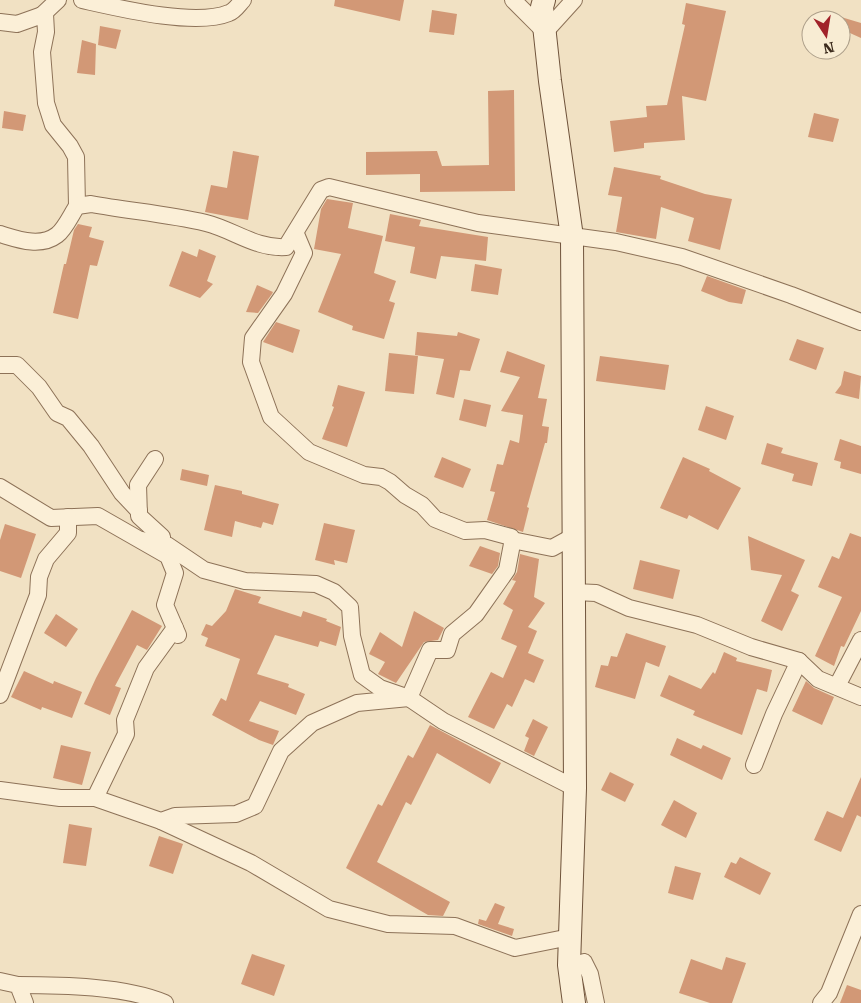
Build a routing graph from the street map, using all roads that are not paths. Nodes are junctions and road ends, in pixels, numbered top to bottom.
1 (58, 0) edge
2 (82, 0) edge
3 (243, 0) edge
4 (513, 0) edge
5 (544, 0) edge
6 (574, 0) edge
7 (41, 16) junction
8 (0, 22) edge
9 (545, 32) junction
10 (76, 206) junction
11 (0, 234) edge
12 (296, 234) junction
13 (572, 237) junction
14 (861, 322) edge
15 (0, 366) edge
16 (155, 459) dead end
17 (0, 487) edge
18 (139, 511) junction
19 (68, 517) junction
20 (574, 536) junction
21 (150, 542) junction
22 (512, 544) junction
23 (574, 592) junction
24 (861, 640) edge
25 (799, 661) junction
26 (837, 686) junction
27 (0, 695) edge
28 (861, 697) edge
29 (410, 698) junction
30 (754, 765) dead end
31 (575, 788) junction
32 (0, 790) edge
33 (95, 798) junction
34 (161, 820) junction
35 (861, 914) edge
36 (570, 937) junction
37 (569, 965) junction
38 (0, 981) edge
39 (18, 986) junction
40 (25, 1003) edge
41 (165, 1003) edge
42 (574, 1003) edge
43 (596, 1003) edge
44 (822, 1003) edge

1 - 7 street
2 - 3 street
4 - 9 street
5 - 9 street
6 - 9 street
7 - 8 street
7 - 10 street
9 - 13 street
10 - 11 street
10 - 12 street
12 - 13 street
12 - 22 street
13 - 14 street
13 - 20 street
15 - 18 street
16 - 18 street
17 - 19 street
18 - 21 street
19 - 21 street
19 - 27 street
20 - 22 street
20 - 23 street
21 - 29 street
21 - 33 street
22 - 29 street
23 - 25 street
23 - 31 street
24 - 26 street
25 - 26 street
25 - 30 street
26 - 28 street
29 - 31 street
29 - 34 street
31 - 36 street
32 - 33 street
33 - 34 street
34 - 36 street
35 - 44 street
36 - 37 street
37 - 42 street
37 - 43 street
38 - 39 street
39 - 40 street
39 - 41 street

